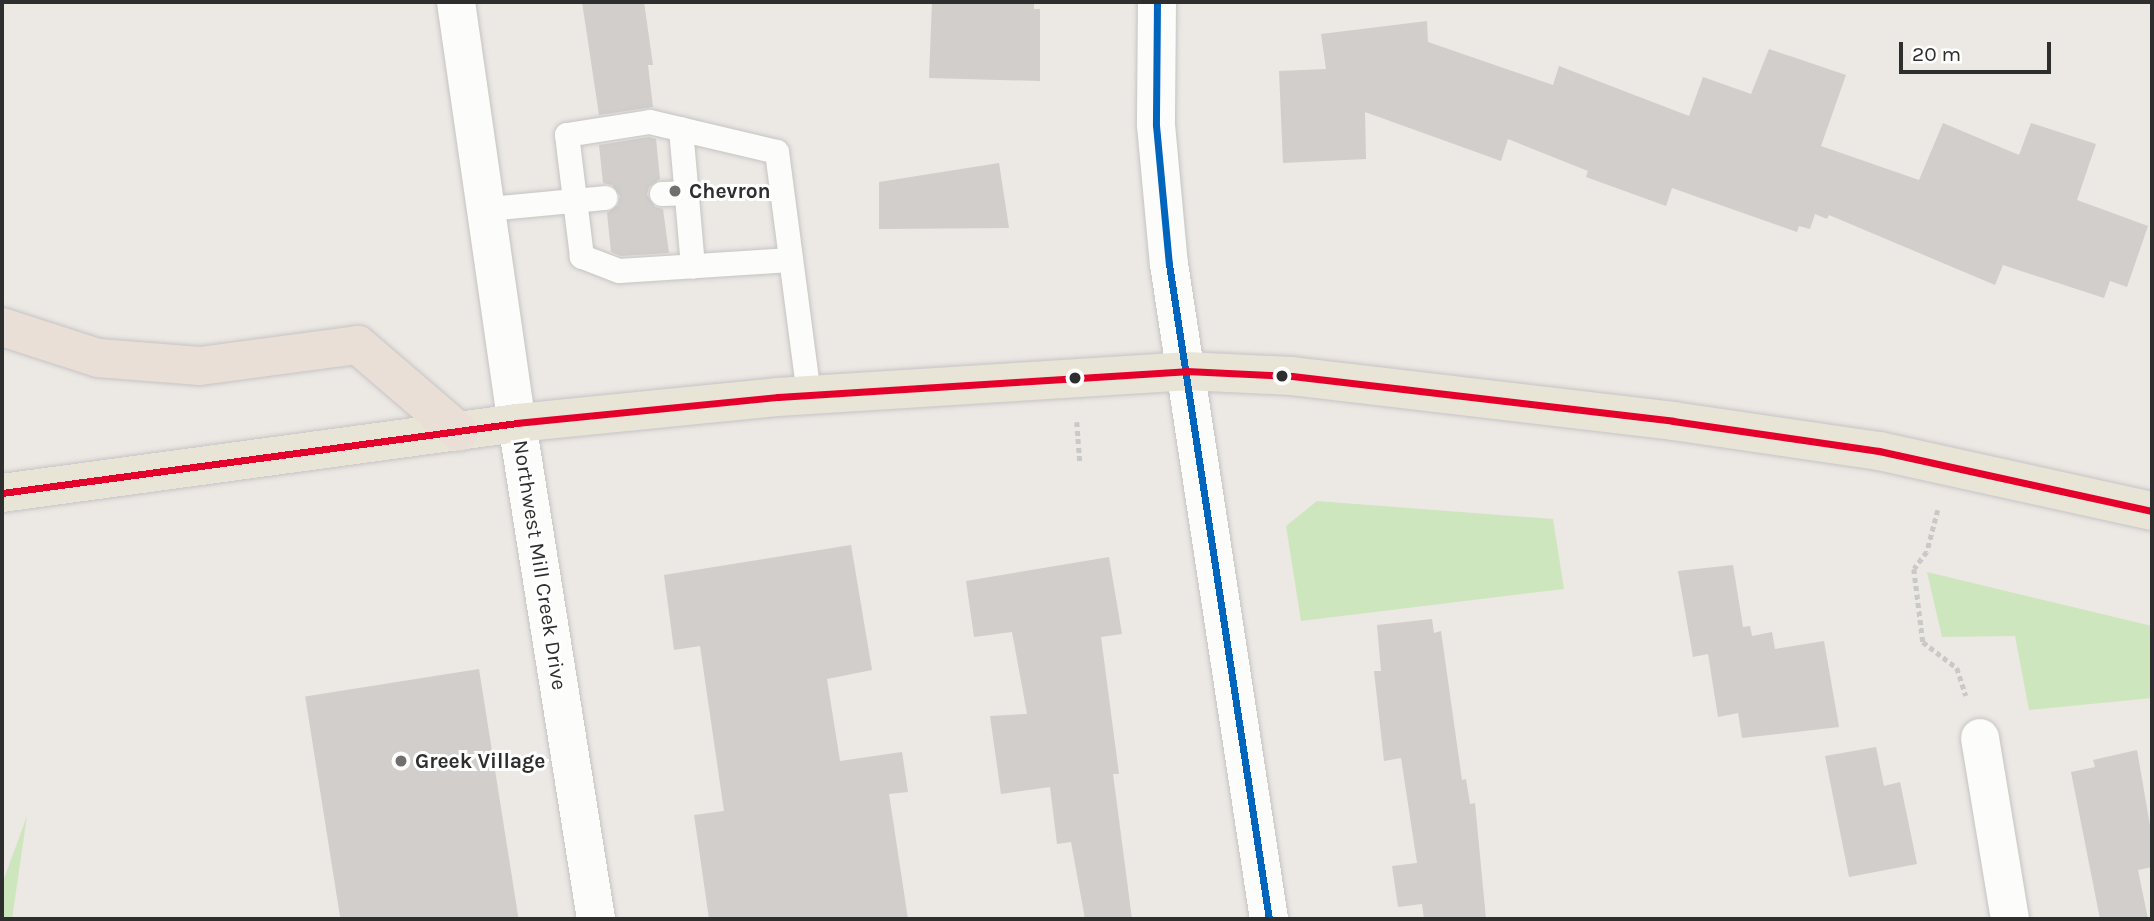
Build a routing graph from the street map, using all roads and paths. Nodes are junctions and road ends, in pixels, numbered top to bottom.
1 (456, 2) edge
2 (1157, 2) edge
3 (681, 129) junction
4 (605, 198) dead end
5 (575, 199) junction
6 (489, 209) junction
7 (790, 260) junction
8 (693, 266) junction
9 (2, 327) edge
10 (1186, 370) junction
11 (808, 396) junction
12 (517, 424) junction
13 (460, 432) junction
14 (1951, 465) junction
15 (2, 493) edge
16 (2152, 510) edge
17 (1980, 738) joint
18 (596, 919) edge
19 (1269, 919) edge
20 (2010, 919) edge

1 - 6 street, Northwest Mill Creek Drive
2 - 10 street
3 - 5 lane
3 - 7 lane
3 - 8 lane
4 - 5 lane
5 - 6 lane
5 - 8 lane
6 - 12 street, Northwest Mill Creek Drive
7 - 8 lane
7 - 11 lane
9 - 13 highway
10 - 11 main road
10 - 14 main road
10 - 19 street
11 - 12 main road
12 - 13 main road
12 - 18 street, Northwest Mill Creek Drive
13 - 15 main road
14 - 16 main road
14 - 17 path
17 - 20 street

